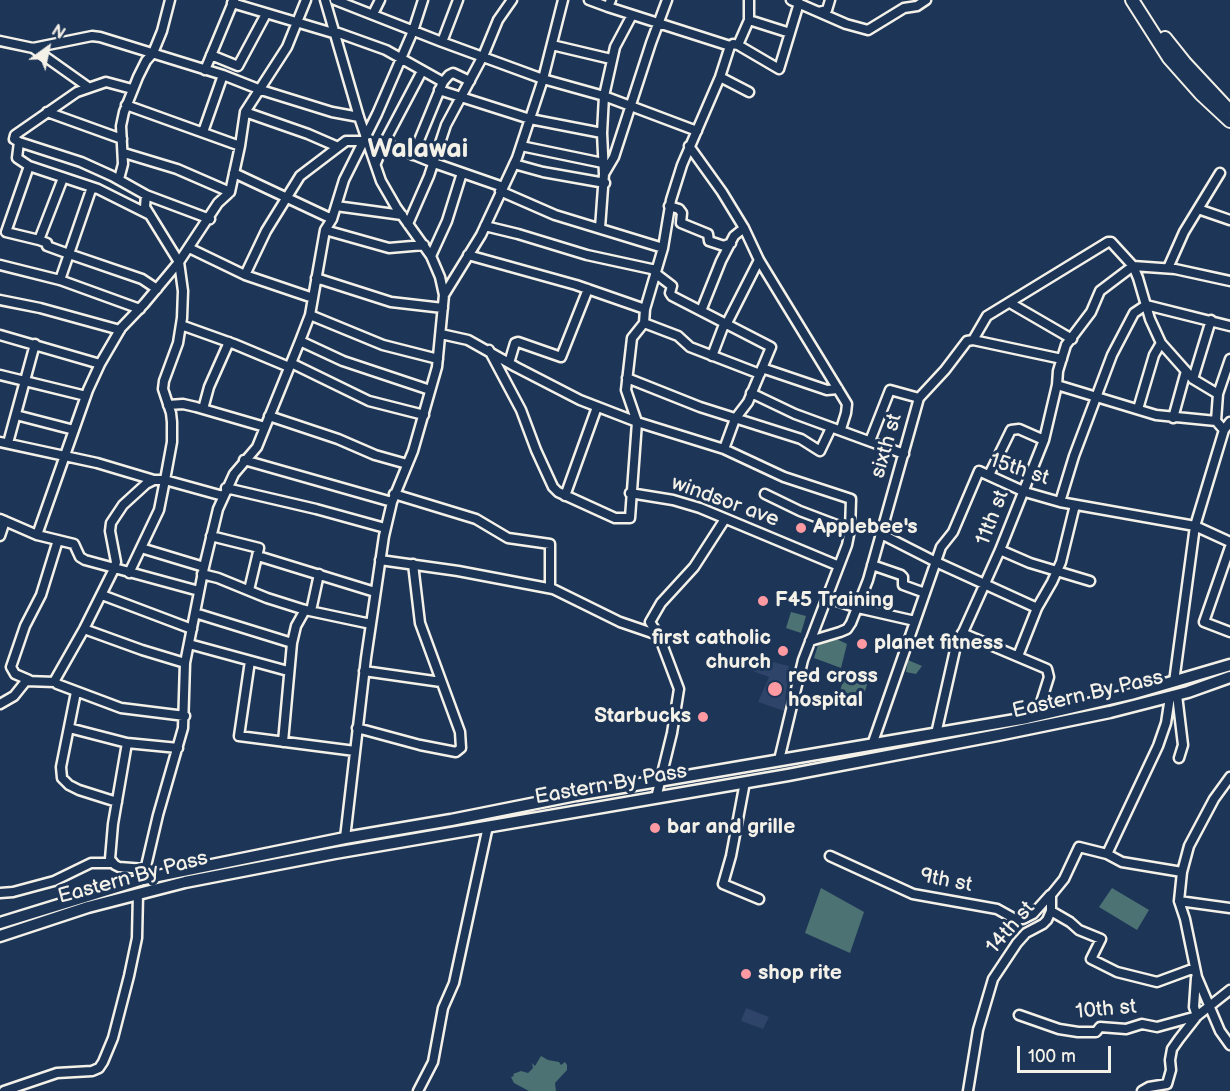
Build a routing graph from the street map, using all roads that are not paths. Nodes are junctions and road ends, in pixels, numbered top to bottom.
1 (170, 0) edge
2 (306, 0) edge
3 (324, 0) edge
4 (335, 0) edge
5 (380, 0) edge
6 (423, 0) edge
7 (458, 0) edge
8 (512, 0) edge
9 (563, 0) edge
10 (589, 0) edge
11 (668, 0) edge
12 (749, 0) edge
13 (830, 0) edge
14 (904, 0) edge
15 (926, 0) edge
16 (1132, 0) edge
17 (1140, 0) edge
18 (233, 2) edge
19 (795, 2) edge
20 (609, 3) edge
21 (914, 6) junction
22 (819, 12) junction
23 (266, 14) junction
24 (374, 14) junction
25 (632, 15) junction
26 (749, 20) junction
27 (658, 23) junction
28 (298, 24) junction
29 (413, 31) junction
30 (333, 32) junction
31 (790, 33) junction
32 (0, 41) edge
33 (442, 42) junction
34 (552, 45) junction
35 (734, 46) junction
36 (33, 48) junction
37 (153, 53) junction
38 (211, 55) junction
39 (482, 57) junction
40 (401, 58) junction
41 (611, 59) junction
42 (205, 70) junction
43 (422, 71) junction
44 (223, 75) junction
45 (720, 77) junction
46 (543, 79) junction
47 (470, 81) junction
48 (441, 86) junction
49 (88, 87) junction
50 (132, 89) junction
51 (261, 90) junction
52 (749, 92) dead end
53 (604, 96) junction
54 (461, 98) junction
55 (126, 105) junction
56 (631, 105) junction
57 (1230, 111) edge
58 (47, 112) junction
59 (245, 112) junction
60 (359, 117) junction
61 (530, 119) junction
62 (1230, 121) edge
63 (697, 130) junction
64 (203, 132) junction
65 (602, 133) junction
66 (365, 138) junction
67 (122, 139) junction
68 (19, 142) junction
69 (384, 143) junction
70 (240, 146) junction
71 (521, 146) junction
72 (689, 146) junction
73 (338, 147) junction
74 (124, 153) junction
75 (413, 155) junction
76 (376, 163) junction
77 (434, 163) junction
78 (603, 163) junction
79 (514, 164) junction
80 (29, 166) junction
81 (234, 173) junction
82 (462, 173) junction
83 (1220, 173) dead end
84 (63, 178) junction
85 (604, 178) junction
86 (118, 179) junction
87 (92, 187) junction
88 (502, 189) junction
89 (230, 192) junction
90 (146, 195) junction
91 (286, 196) junction
92 (336, 206) junction
93 (669, 206) junction
94 (1198, 209) junction
95 (150, 215) junction
96 (402, 215) junction
97 (210, 219) junction
98 (332, 219) junction
99 (1230, 220) edge
100 (408, 224) junction
101 (485, 226) junction
102 (600, 228) junction
103 (744, 228) junction
104 (325, 230) junction
105 (39, 240) junction
106 (731, 243) junction
107 (424, 245) junction
108 (189, 248) junction
109 (663, 248) junction
110 (69, 254) junction
111 (468, 255) junction
112 (431, 256) junction
113 (759, 260) junction
114 (179, 262) junction
115 (0, 265) edge
116 (1133, 267) junction
117 (1168, 268) junction
118 (655, 271) junction
119 (245, 275) junction
120 (316, 278) junction
121 (60, 280) junction
122 (1230, 281) edge
123 (157, 289) junction
124 (588, 289) junction
125 (444, 295) junction
126 (313, 298) junction
127 (0, 300) edge
128 (1010, 303) junction
129 (1146, 305) junction
130 (443, 308) junction
131 (140, 309) junction
132 (645, 309) junction
133 (701, 310) junction
134 (310, 315) junction
135 (1211, 320) junction
136 (644, 323) junction
137 (181, 325) junction
138 (726, 325) junction
139 (1230, 326) edge
140 (120, 330) junction
141 (441, 334) junction
142 (0, 335) edge
143 (1072, 339) junction
144 (973, 340) junction
145 (300, 341) junction
146 (229, 342) junction
147 (1161, 343) junction
148 (35, 344) junction
149 (489, 350) junction
150 (712, 356) junction
151 (438, 359) junction
152 (1062, 359) junction
153 (1230, 359) edge
154 (509, 363) junction
155 (100, 364) junction
156 (290, 365) junction
157 (761, 371) junction
158 (1186, 371) junction
159 (0, 375) edge
160 (627, 378) junction
161 (1193, 379) junction
162 (26, 381) junction
163 (1057, 385) junction
164 (430, 390) junction
165 (838, 390) junction
166 (751, 393) junction
167 (1218, 394) junction
168 (86, 396) junction
169 (1097, 396) junction
170 (919, 398) junction
171 (168, 405) junction
172 (597, 407) junction
173 (203, 409) junction
174 (1138, 409) junction
175 (16, 415) junction
176 (424, 415) junction
177 (269, 416) junction
178 (1173, 418) junction
179 (735, 419) junction
180 (1216, 421) junction
181 (637, 422) junction
182 (1228, 426) edge
183 (265, 427) junction
184 (831, 428) junction
185 (841, 429) junction
186 (74, 430) junction
187 (1044, 440) junction
188 (870, 441) junction
189 (4, 443) edge
190 (724, 449) junction
191 (904, 454) junction
192 (65, 456) junction
193 (244, 460) junction
194 (407, 465) junction
195 (989, 475) junction
196 (154, 480) junction
197 (165, 480) junction
198 (1023, 490) junction
199 (224, 492) junction
200 (630, 493) junction
201 (765, 494) dead end
202 (565, 496) junction
203 (393, 498) junction
204 (1060, 502) junction
205 (1075, 505) junction
206 (725, 519) junction
207 (2, 520) edge
208 (1195, 526) junction
209 (386, 528) junction
210 (850, 530) junction
211 (881, 534) junction
212 (37, 535) junction
213 (0, 536) edge
214 (211, 536) junction
215 (58, 540) junction
216 (1230, 542) edge
217 (1230, 547) edge
218 (141, 548) junction
219 (1000, 550) junction
220 (258, 556) junction
221 (380, 560) junction
222 (936, 562) junction
223 (413, 564) junction
224 (872, 565) junction
225 (839, 566) junction
226 (114, 569) junction
227 (203, 570) junction
228 (1057, 570) junction
229 (129, 573) junction
230 (319, 574) junction
231 (1090, 582) dead end
232 (986, 584) junction
233 (550, 588) junction
234 (249, 590) junction
235 (199, 591) junction
236 (375, 592) junction
237 (925, 593) junction
238 (102, 595) junction
239 (828, 598) junction
240 (858, 608) junction
241 (1036, 608) junction
242 (308, 610) junction
243 (195, 613) junction
244 (915, 621) junction
245 (371, 624) junction
246 (84, 629) junction
247 (192, 629) junction
248 (1230, 632) edge
249 (962, 633) junction
250 (659, 636) junction
251 (810, 641) junction
252 (292, 643) junction
253 (189, 644) junction
254 (1018, 656) junction
255 (250, 661) junction
256 (185, 663) junction
257 (1230, 664) edge
258 (288, 671) junction
259 (364, 671) junction
260 (1230, 679) edge
261 (29, 680) junction
262 (55, 682) junction
263 (441, 682) junction
264 (1174, 682) junction
265 (76, 692) junction
266 (1173, 696) junction
267 (0, 704) edge
268 (1037, 715) junction
269 (184, 716) junction
270 (69, 728) junction
271 (357, 728) junction
272 (936, 734) junction
273 (284, 742) junction
274 (127, 743) junction
275 (872, 745) junction
276 (178, 748) junction
277 (355, 751) junction
278 (1179, 758) dead end
279 (779, 760) junction
280 (1230, 777) edge
281 (660, 782) junction
282 (745, 782) junction
283 (656, 798) junction
284 (117, 802) junction
285 (488, 826) junction
286 (345, 838) junction
287 (1107, 854) junction
288 (830, 856) dead end
289 (112, 863) junction
290 (1182, 872) junction
291 (144, 874) junction
292 (0, 893) edge
293 (138, 894) junction
294 (1051, 895) junction
295 (759, 899) dead end
296 (1179, 901) junction
297 (1230, 908) edge
298 (1051, 911) junction
299 (0, 922) edge
300 (0, 936) edge
301 (1196, 972) junction
302 (1230, 990) edge
303 (1209, 1006) junction
304 (1019, 1015) dead end
305 (1197, 1016) junction
306 (1230, 1045) edge
307 (4, 1091) edge
308 (418, 1091) edge
309 (968, 1091) edge
310 (1142, 1091) edge

1 - 37 street
2 - 28 street
3 - 30 street
4 - 24 street
5 - 24 street
6 - 29 street
7 - 33 street
8 - 39 street
9 - 34 street
10 - 20 street
11 - 27 street
12 - 26 street
13 - 22 street
14 - 21 street
15 - 21 street
16 - 62 highway
17 - 57 highway
18 - 23 street
18 - 38 street
19 - 22 street
19 - 31 street
20 - 25 street
21 - 22 street
23 - 28 street
23 - 38 street
24 - 29 street
25 - 27 street
25 - 41 street
26 - 31 street
26 - 35 street
27 - 35 street
27 - 56 street
28 - 30 street
28 - 51 street
29 - 33 street
29 - 40 street
30 - 40 street
30 - 60 street
31 - 35 street
32 - 36 street
33 - 39 street
34 - 41 street
34 - 46 street
35 - 45 street
36 - 37 street
36 - 49 street
37 - 42 street
37 - 50 street
38 - 42 street
39 - 46 street
39 - 47 street
40 - 43 street
40 - 66 street
41 - 53 street
42 - 44 street
43 - 48 street
43 - 69 street
44 - 51 street
44 - 64 street
45 - 52 street
45 - 63 street
46 - 53 street
46 - 61 street
47 - 48 street
47 - 54 street
48 - 54 street
48 - 75 street
49 - 50 street
49 - 58 street
50 - 55 street
51 - 59 street
51 - 60 street
53 - 56 street
53 - 65 street
54 - 61 street
54 - 77 street
55 - 64 street
55 - 67 street
56 - 63 street
56 - 85 street
58 - 67 street
58 - 68 street
59 - 70 street
59 - 73 street
60 - 66 street
61 - 65 street
61 - 71 street
63 - 72 street
64 - 70 street
65 - 78 street
66 - 73 street
66 - 76 street
66 - 92 street
67 - 74 street
68 - 80 street
68 - 86 street
69 - 75 street
69 - 76 street
70 - 81 street
71 - 78 street
71 - 79 street
72 - 93 street
72 - 103 street
73 - 91 street
74 - 86 street
74 - 89 street
75 - 77 street
76 - 96 street
77 - 82 street
77 - 100 street
78 - 85 street
79 - 85 street
79 - 88 street
80 - 84 street
80 - 105 street
81 - 89 street
81 - 91 street
82 - 88 street
82 - 112 street
83 - 94 street
84 - 87 street
84 - 105 street
85 - 102 street
86 - 90 street
87 - 95 street
87 - 110 street
88 - 101 street
88 - 102 street
89 - 97 street
90 - 95 street
90 - 97 street
91 - 98 street
91 - 119 street
92 - 96 street
92 - 98 street
93 - 106 street
93 - 109 street
94 - 99 street
94 - 117 street
95 - 114 street
96 - 100 street
97 - 108 street
98 - 104 street
100 - 107 street
101 - 111 street
101 - 118 street
102 - 109 street
103 - 106 street
103 - 113 street
104 - 107 street
104 - 120 street
105 - 110 street
106 - 133 street
107 - 112 street
108 - 114 street
108 - 119 street
109 - 118 street
110 - 121 street
110 - 123 street
111 - 124 street
111 - 125 street
112 - 125 street
113 - 138 street
113 - 165 street
114 - 123 street
114 - 137 street
115 - 121 street
116 - 117 street
116 - 128 street, sixth st
116 - 129 street
116 - 143 street, 11th st
117 - 122 street
118 - 132 street
118 - 133 street
119 - 126 street
120 - 126 street
120 - 130 street
121 - 131 street
123 - 131 street
124 - 132 street
124 - 154 street
125 - 130 street
126 - 134 street
127 - 140 street
128 - 143 street
128 - 144 street, sixth st
129 - 135 street
129 - 147 street
129 - 169 street
130 - 141 street
131 - 140 street
132 - 136 street
133 - 138 street
134 - 145 street
134 - 151 street
135 - 139 street
135 - 161 street
136 - 150 street
136 - 160 street
137 - 146 street
137 - 171 street
138 - 150 street
138 - 157 street
140 - 155 street
141 - 149 street
141 - 151 street
142 - 148 street
143 - 152 street, 11th st
144 - 152 street
144 - 170 street, sixth st
145 - 156 street
145 - 164 street
146 - 156 street
146 - 173 street
147 - 158 street
147 - 174 street
148 - 155 street
148 - 162 street
149 - 154 street
149 - 202 street
150 - 157 street
151 - 164 street
152 - 163 street, 11th st
153 - 167 street
154 - 172 street
155 - 168 street
156 - 176 street
156 - 177 street
157 - 165 street
157 - 166 street
158 - 161 street
158 - 178 street
159 - 162 street
160 - 179 street
160 - 181 street
161 - 167 street
162 - 168 street
162 - 175 street
163 - 169 street
163 - 187 street, 11th st
164 - 176 street
165 - 185 street
166 - 179 street
166 - 184 street
167 - 180 street
168 - 186 street
169 - 174 street
169 - 204 street
170 - 188 street
170 - 191 street, sixth st
171 - 173 street
171 - 197 street
172 - 181 street
172 - 202 street
173 - 183 street
174 - 178 street
175 - 186 street
175 - 189 street
176 - 194 street
177 - 183 street
177 - 194 street
178 - 180 street
179 - 184 street
179 - 190 street
180 - 182 street
181 - 190 street
181 - 200 street
182 - 208 street
183 - 193 street
184 - 185 street
185 - 188 street
186 - 192 street
187 - 195 street
187 - 198 street, 11th st
188 - 191 street
189 - 192 street
190 - 210 street
191 - 211 street, sixth st
192 - 196 street
192 - 212 street
193 - 199 street
193 - 203 street
194 - 203 street
195 - 198 street, 15th st
195 - 222 street, 15th st
196 - 197 street
196 - 226 street
197 - 199 street
197 - 218 street
198 - 204 street, 15th st
198 - 219 street, 11th st
199 - 209 street
199 - 214 street
200 - 202 street
200 - 206 street, windsor ave
201 - 210 street
203 - 209 street
203 - 233 street
204 - 205 street, 15th st
205 - 208 street, 15th st
205 - 228 street
206 - 225 street, windsor ave
206 - 250 street
207 - 212 street
207 - 213 street
208 - 216 street, 15th st
208 - 264 street
209 - 221 street
210 - 225 street
211 - 222 street
211 - 224 street, sixth st
212 - 215 street
214 - 220 street
214 - 227 street
215 - 226 street
215 - 261 street
217 - 248 street
218 - 227 street
218 - 229 street
219 - 228 street
219 - 232 street, 11th st
220 - 230 street
220 - 234 street
221 - 223 street
221 - 236 street
222 - 232 street
222 - 237 street, 15th st
223 - 233 street
223 - 263 street
224 - 237 street
224 - 240 street, sixth st
225 - 239 street
226 - 229 street
226 - 238 street
227 - 234 street
227 - 235 street
228 - 231 street
228 - 241 street
229 - 235 street
230 - 236 street
230 - 242 street
232 - 241 street
232 - 249 street, 11th st
233 - 250 street
234 - 242 street
235 - 243 street
236 - 245 street
237 - 244 street, 15th st
238 - 246 street
238 - 247 street
239 - 240 street
239 - 251 street
240 - 244 street
240 - 251 street, sixth st
241 - 254 street
242 - 245 street
242 - 252 street
243 - 247 street
243 - 252 street
244 - 275 street, 15th st
245 - 259 street
246 - 256 street
246 - 262 street
247 - 253 street
249 - 254 street
249 - 272 street, 11th st
250 - 281 street
251 - 279 street
252 - 258 street
253 - 255 street
253 - 256 street
254 - 268 street
255 - 258 street
255 - 273 street
256 - 269 street
257 - 264 main road, Eastern By Pass
258 - 273 street
259 - 263 street
259 - 271 street
260 - 266 main road, Eastern By Pass
261 - 262 street
261 - 267 street
262 - 265 street
263 - 271 street
264 - 268 main road, Eastern By Pass
265 - 269 street
265 - 270 street
266 - 278 street
266 - 282 main road, Eastern By Pass
266 - 287 street
268 - 272 main road, Eastern By Pass
269 - 276 street
270 - 274 street
270 - 284 street
271 - 277 street
272 - 275 main road, Eastern By Pass
273 - 277 street
274 - 276 street
274 - 284 street
275 - 279 main road, Eastern By Pass
276 - 291 street
277 - 286 street
279 - 281 main road, Eastern By Pass
280 - 290 street
281 - 283 street
281 - 286 main road, Eastern By Pass
282 - 283 main road, Eastern By Pass
282 - 295 street
283 - 285 main road, Eastern By Pass
284 - 289 street
285 - 293 main road, Eastern By Pass
285 - 308 street
286 - 291 main road, Eastern By Pass
287 - 290 street
287 - 294 street, 14th st
288 - 294 street, 9th st
289 - 291 street
289 - 292 street
290 - 296 street
291 - 299 main road, Eastern By Pass
293 - 300 main road, Eastern By Pass
293 - 307 street
294 - 298 street, 14th st
296 - 297 street
296 - 301 street
298 - 301 street
298 - 309 street, 14th st
301 - 303 street
301 - 305 street
302 - 303 street
303 - 305 street
303 - 306 street
304 - 305 street, 10th st
305 - 310 street

